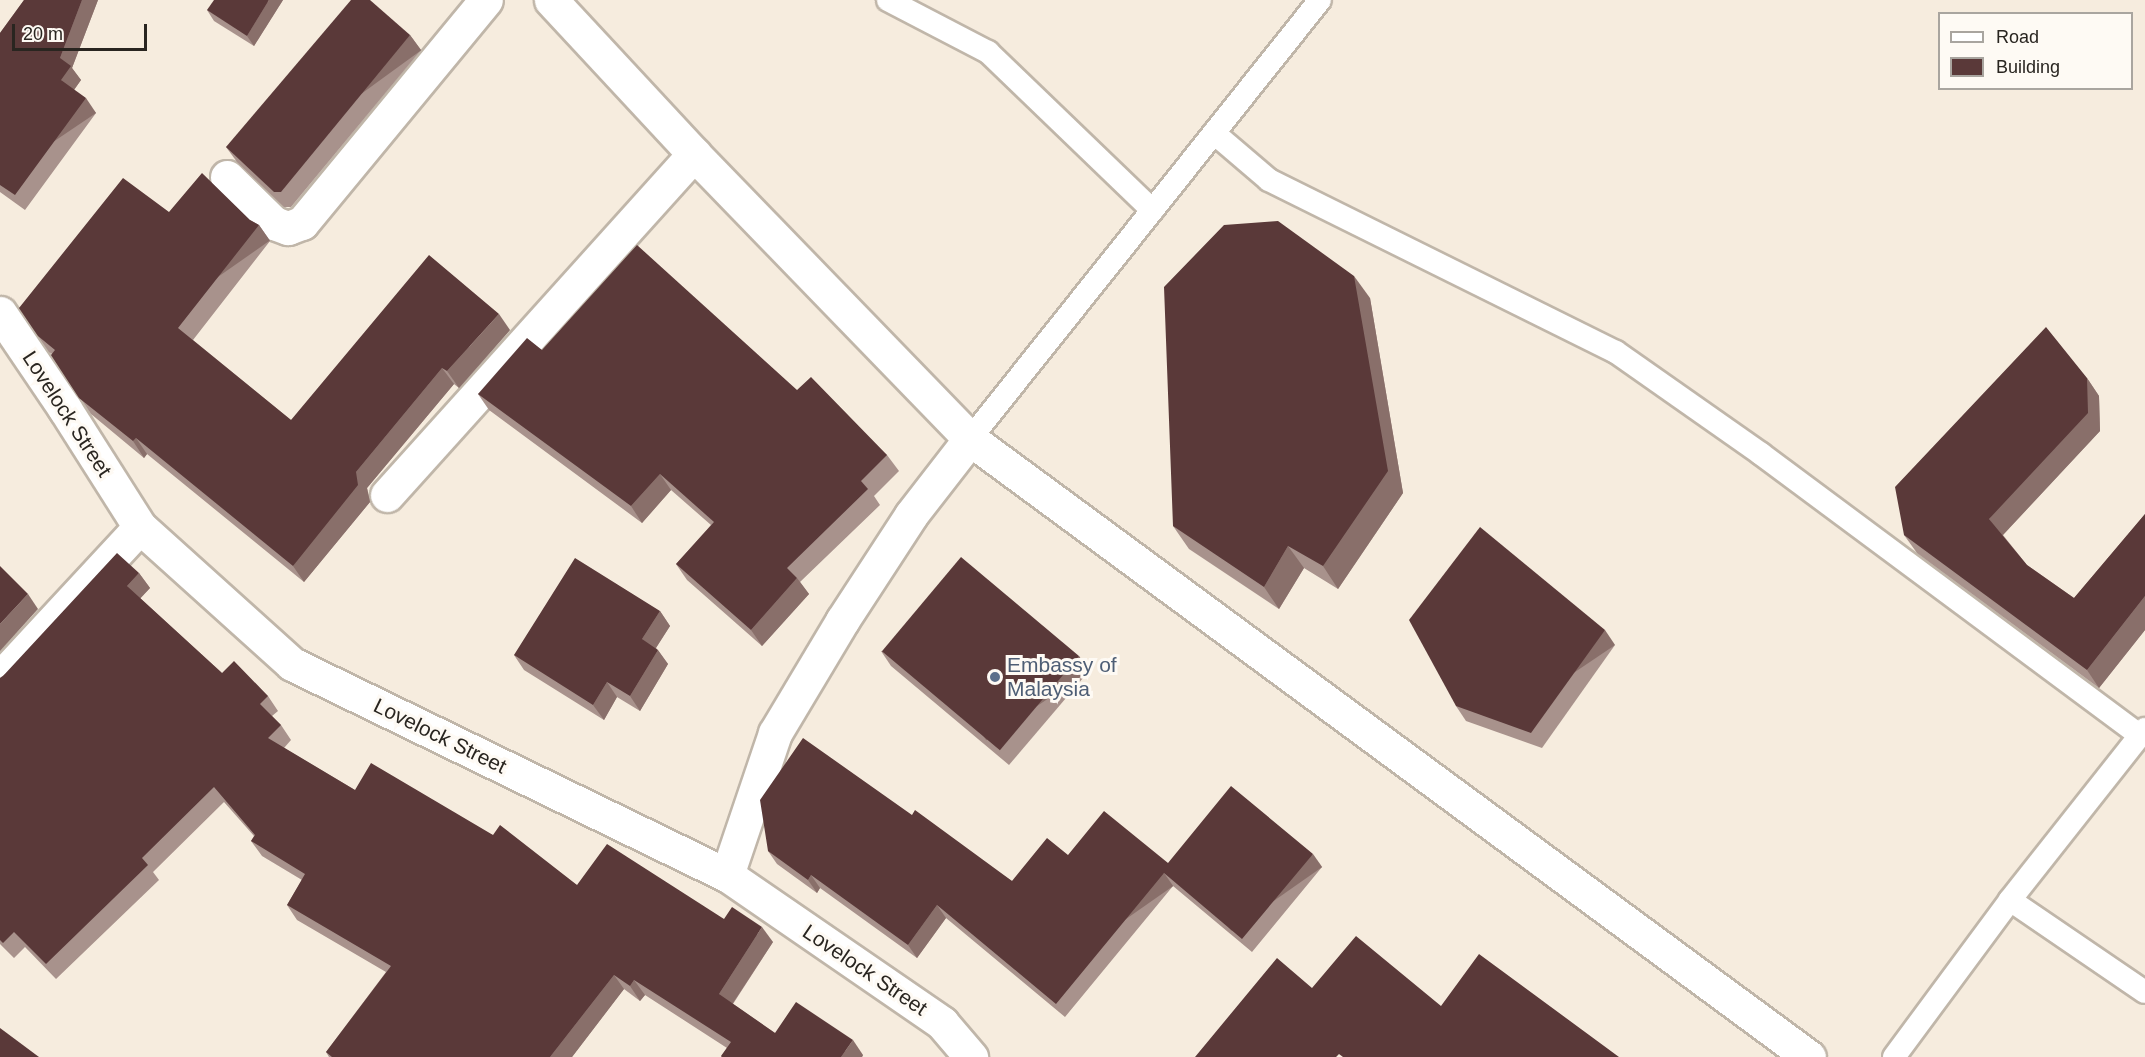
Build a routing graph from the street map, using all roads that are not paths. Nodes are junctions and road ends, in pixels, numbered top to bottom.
1 (486, 0) edge
2 (551, 0) edge
3 (888, 0) edge
4 (1320, 0) edge
5 (1214, 133) junction
6 (694, 154) junction
7 (227, 177) edge
8 (1152, 210) junction
9 (0, 314) edge
10 (970, 439) junction
11 (387, 495) dead end
12 (140, 527) junction
13 (0, 678) edge
14 (2143, 732) edge
15 (727, 875) junction
16 (2010, 900) junction
17 (2145, 992) edge
18 (970, 1057) edge
19 (1809, 1057) edge
20 (1894, 1057) edge

1 - 7 street
2 - 6 street
3 - 8 lane
4 - 5 lane
5 - 8 lane
5 - 14 lane
6 - 10 street
6 - 11 street
8 - 10 lane
9 - 12 street, Lovelock Street
10 - 15 street
10 - 19 street
12 - 13 street
12 - 15 street, Lovelock Street
14 - 16 lane
15 - 18 street, Lovelock Street
16 - 17 lane
16 - 20 lane

